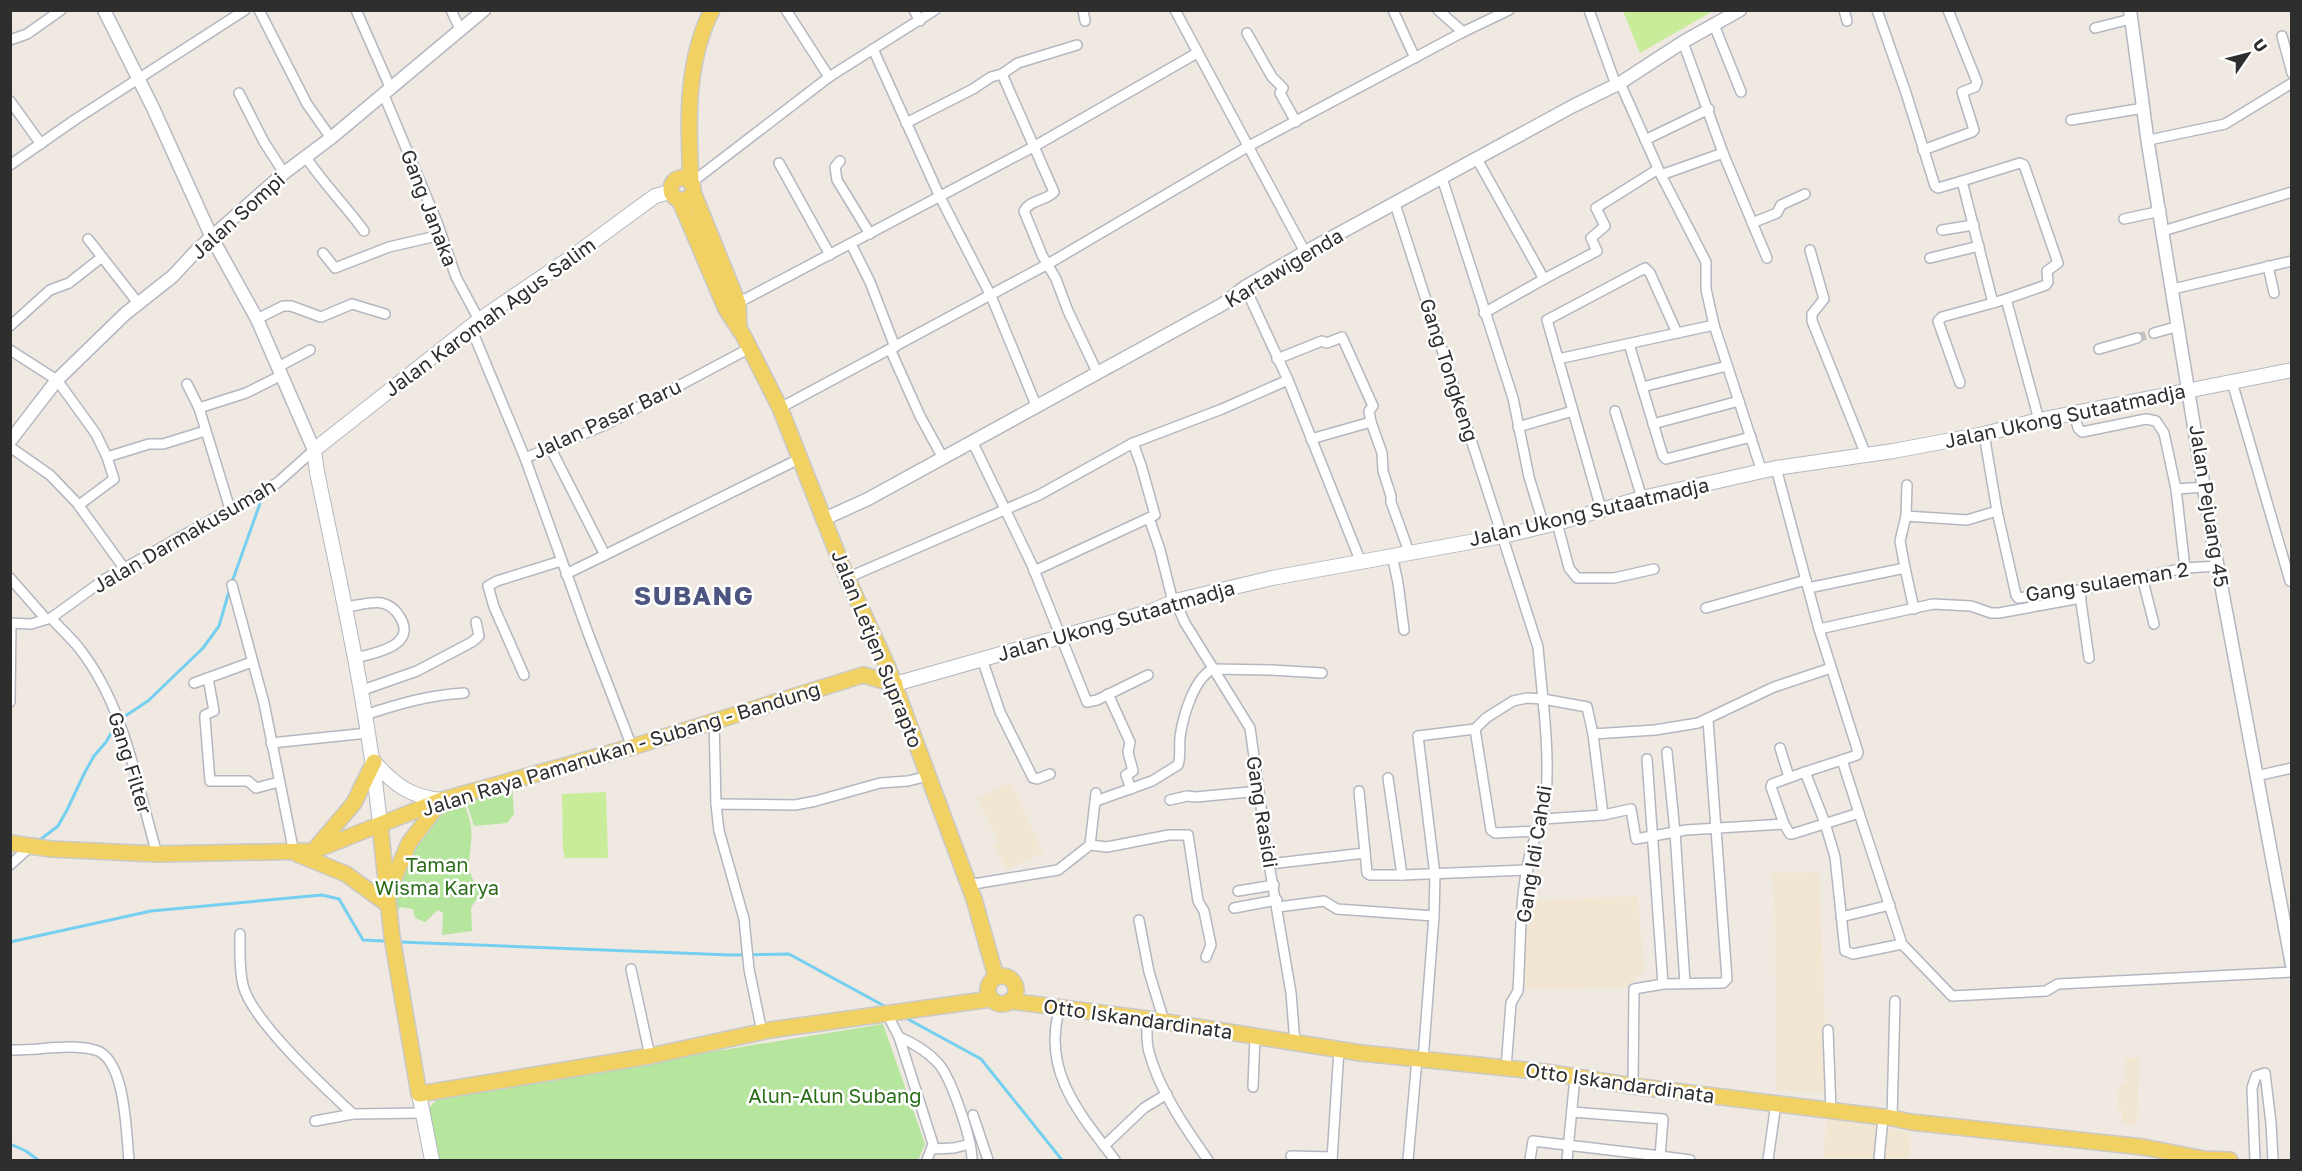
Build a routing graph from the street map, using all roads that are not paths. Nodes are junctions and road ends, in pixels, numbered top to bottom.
1 (62, 10) edge
2 (104, 10) edge
3 (245, 10) edge
4 (259, 10) edge
5 (356, 10) edge
6 (451, 10) edge
7 (484, 10) edge
8 (712, 10) edge
9 (786, 10) edge
10 (914, 10) edge
11 (935, 10) edge
12 (1083, 10) edge
13 (1393, 10) edge
14 (1438, 10) edge
15 (1509, 10) edge
16 (1589, 10) edge
17 (1740, 10) edge
18 (1844, 10) edge
19 (1877, 10) edge
20 (1948, 10) edge
21 (1175, 11) edge
22 (2131, 15) edge
23 (920, 21) junction
24 (1085, 21) dead end
25 (1847, 21) dead end
26 (1714, 25) junction
27 (2095, 28) dead end
28 (460, 29) junction
29 (1463, 32) junction
30 (1247, 33) dead end
31 (2282, 36) dead end
32 (10, 40) edge
33 (1683, 42) junction
34 (1077, 45) dead end
35 (873, 49) junction
36 (1197, 53) junction
37 (1415, 58) junction
38 (2292, 73) edge
39 (1002, 74) junction
40 (829, 77) junction
41 (139, 80) junction
42 (2292, 83) edge
43 (1618, 84) junction
44 (386, 90) junction
45 (1741, 92) dead end
46 (239, 93) dead end
47 (10, 101) edge
48 (2144, 108) junction
49 (1709, 109) junction
50 (2071, 120) dead end
51 (1296, 122) junction
52 (906, 123) junction
53 (331, 138) junction
54 (1645, 140) junction
55 (2149, 142) junction
56 (41, 144) junction
57 (1035, 146) junction
58 (1247, 147) junction
59 (1923, 150) junction
60 (1723, 153) junction
61 (305, 156) junction
62 (1478, 159) junction
63 (840, 161) dead end
64 (779, 163) dead end
65 (10, 165) edge
66 (1659, 172) junction
67 (284, 173) junction
68 (1442, 178) junction
69 (1963, 183) junction
70 (682, 190) junction
71 (2292, 192) edge
72 (1805, 194) dead end
73 (940, 197) junction
74 (1395, 204) junction
75 (2161, 211) junction
76 (2124, 219) dead end
77 (1752, 223) junction
78 (1974, 225) junction
79 (1942, 230) dead end
80 (364, 231) dead end
81 (2163, 231) junction
82 (870, 234) junction
83 (441, 235) junction
84 (212, 238) junction
85 (88, 239) dead end
86 (850, 244) junction
87 (1979, 246) junction
88 (1810, 250) dead end
89 (1305, 252) junction
90 (323, 253) dead end
91 (830, 255) junction
92 (102, 257) junction
93 (1767, 258) dead end
94 (1930, 258) dead end
95 (2292, 261) edge
96 (1048, 264) junction
97 (2268, 266) junction
98 (1544, 279) junction
99 (1245, 287) junction
100 (2173, 289) junction
101 (2274, 293) dead end
102 (991, 296) junction
103 (2006, 299) junction
104 (138, 303) junction
105 (1993, 303) junction
106 (732, 306) junction
107 (1484, 313) junction
108 (385, 314) dead end
109 (257, 319) junction
110 (475, 324) junction
111 (1714, 325) junction
112 (10, 326) edge
113 (2179, 326) junction
114 (1677, 333) junction
115 (2154, 333) tunnel mouth
116 (2137, 338) tunnel mouth
117 (1629, 344) junction
118 (750, 348) junction
119 (892, 348) junction
120 (2099, 349) dead end
121 (10, 350) edge
122 (310, 350) dead end
123 (1277, 359) junction
124 (1558, 359) junction
125 (1727, 366) junction
126 (2292, 370) edge
127 (280, 371) junction
128 (1097, 372) junction
129 (57, 380) junction
130 (1288, 380) junction
131 (1960, 382) dead end
132 (2232, 382) junction
133 (187, 384) dead end
134 (1642, 387) junction
135 (2190, 390) junction
136 (1739, 401) junction
137 (1036, 405) junction
138 (199, 408) junction
139 (780, 408) junction
140 (1573, 411) junction
141 (1615, 411) dead end
142 (2074, 413) junction
143 (2038, 420) junction
144 (1371, 422) junction
145 (1653, 424) junction
146 (1518, 427) junction
147 (205, 431) junction
148 (1984, 434) junction
149 (1750, 437) junction
150 (1311, 439) junction
151 (10, 441) edge
152 (972, 441) junction
153 (1133, 443) junction
154 (10, 447) edge
155 (550, 447) junction
156 (314, 450) junction
157 (1866, 455) junction
158 (106, 457) junction
159 (525, 458) junction
160 (801, 458) junction
161 (943, 458) junction
162 (1776, 468) junction
163 (1762, 472) junction
164 (1906, 485) dead end
165 (2206, 487) junction
166 (2176, 489) junction
167 (1642, 498) junction
168 (79, 505) junction
169 (230, 509) junction
170 (1005, 509) junction
171 (1601, 509) junction
172 (1997, 511) junction
173 (1906, 516) junction
174 (1149, 518) junction
175 (824, 519) junction
176 (1550, 525) junction
177 (1503, 536) junction
178 (1409, 552) junction
179 (606, 555) junction
180 (1392, 555) junction
181 (2288, 559) edge
182 (1360, 560) junction
183 (561, 561) junction
184 (2218, 566) junction
185 (124, 568) junction
186 (1905, 568) junction
187 (2185, 568) junction
188 (1654, 569) dead end
189 (1034, 571) junction
190 (566, 574) junction
191 (2142, 577) junction
192 (10, 578) edge
193 (847, 578) junction
194 (2290, 581) edge
195 (1807, 584) junction
196 (232, 585) dead end
197 (2080, 594) junction
198 (1174, 602) junction
199 (345, 607) junction
200 (1706, 608) dead end
201 (1914, 609) junction
202 (48, 619) junction
203 (476, 622) dead end
204 (11, 623) edge
205 (2154, 624) dead end
206 (1819, 629) junction
207 (1404, 630) dead end
208 (1060, 637) junction
209 (881, 650) junction
210 (354, 658) junction
211 (2089, 658) dead end
212 (982, 659) junction
213 (252, 662) junction
214 (1831, 668) junction
215 (1213, 669) junction
216 (1322, 674) dead end
217 (524, 675) dead end
218 (863, 675) junction
219 (1148, 675) dead end
220 (208, 678) junction
221 (194, 683) dead end
222 (895, 684) junction
223 (360, 691) junction
224 (464, 693) dead end
225 (1108, 694) junction
226 (1543, 699) junction
227 (10, 702) edge
228 (365, 715) junction
229 (1708, 720) junction
230 (714, 721) junction
231 (1475, 729) junction
232 (368, 733) junction
233 (1593, 734) junction
234 (271, 743) junction
235 (632, 747) junction
236 (1780, 748) dead end
237 (1666, 752) dead end
238 (1647, 759) dead end
239 (1842, 760) junction
240 (374, 762) junction
241 (2292, 768) edge
242 (1805, 772) junction
243 (1050, 774) dead end
244 (928, 776) junction
245 (2256, 776) junction
246 (1789, 777) junction
247 (1388, 778) dead end
248 (279, 782) junction
249 (1131, 789) junction
250 (1259, 791) junction
251 (1359, 791) dead end
252 (442, 800) junction
253 (1170, 800) dead end
254 (716, 804) junction
255 (1859, 813) junction
256 (1603, 814) junction
257 (1543, 819) junction
258 (1825, 823) junction
259 (1784, 824) junction
260 (380, 825) junction
261 (1716, 828) junction
262 (1539, 831) junction
263 (1675, 832) junction
264 (1654, 836) junction
265 (10, 843) edge
266 (1090, 845) junction
267 (31, 846) junction
268 (313, 851) junction
269 (294, 853) junction
270 (1365, 853) junction
271 (157, 854) junction
272 (1269, 864) junction
273 (10, 865) edge
274 (1528, 870) junction
275 (1435, 874) junction
276 (1402, 875) junction
277 (968, 885) junction
278 (1274, 885) junction
279 (1238, 891) dead end
280 (387, 900) junction
281 (1277, 904) junction
282 (1890, 904) junction
283 (1234, 908) dead end
284 (1434, 916) junction
285 (1841, 917) junction
286 (1139, 920) dead end
287 (2289, 933) edge
288 (240, 934) dead end
289 (1902, 944) junction
290 (1206, 957) dead end
291 (2292, 965) edge
292 (631, 969) dead end
293 (2292, 972) edge
294 (996, 977) junction
295 (1684, 983) junction
296 (1663, 984) junction
297 (992, 999) junction
298 (1010, 1001) junction
299 (1895, 1001) dead end
300 (1060, 1007) junction
301 (887, 1014) junction
302 (1147, 1019) junction
303 (1164, 1022) junction
304 (1828, 1030) dead end
305 (762, 1032) junction
306 (1255, 1036) junction
307 (899, 1038) junction
308 (1295, 1043) junction
309 (1339, 1049) junction
310 (10, 1050) edge
311 (650, 1056) junction
312 (1420, 1059) junction
313 (1506, 1068) junction
314 (1575, 1077) junction
315 (1633, 1086) junction
316 (1253, 1087) dead end
317 (419, 1094) junction
318 (1167, 1094) junction
319 (1776, 1102) junction
320 (1830, 1111) junction
321 (1572, 1112) junction
322 (422, 1113) junction
323 (353, 1114) junction
324 (973, 1115) dead end
325 (1888, 1117) junction
326 (315, 1121) dead end
327 (970, 1144) junction
328 (1104, 1146) junction
329 (1568, 1146) junction
330 (932, 1149) junction
331 (1291, 1156) dead end
332 (1603, 1156) edge
333 (1623, 1157) edge
334 (1332, 1159) edge
335 (1659, 1159) edge
336 (129, 1161) edge
337 (432, 1161) edge
338 (927, 1161) edge
339 (972, 1161) edge
340 (988, 1161) edge
341 (1115, 1161) edge
342 (1208, 1161) edge
343 (1408, 1161) edge
344 (1530, 1161) edge
345 (1567, 1161) edge
346 (1690, 1161) edge
347 (1768, 1161) edge
348 (1879, 1161) edge
349 (2230, 1161) edge
350 (2255, 1161) edge
351 (2272, 1161) edge

1 - 32 street
2 - 41 street
3 - 41 street
4 - 53 street
5 - 44 street, Gang Janaka
6 - 28 street
7 - 28 street, Jalan Sompi
8 - 70 main road
9 - 40 street
10 - 23 street
11 - 23 street
12 - 24 street
13 - 37 street
14 - 29 street
15 - 29 street
16 - 43 street
17 - 26 street, Kartawigenda
18 - 25 street
19 - 59 street
20 - 59 street
21 - 36 street
22 - 27 street
22 - 48 street, Jalan Pejuang 45
23 - 35 street
26 - 33 street, Kartawigenda
26 - 45 street
28 - 44 street, Jalan Sompi
29 - 37 street
30 - 51 street
31 - 38 street
33 - 43 street, Kartawigenda
33 - 49 street
34 - 39 street
35 - 40 street
35 - 52 street
36 - 57 street
36 - 58 street
37 - 51 street
39 - 52 street
39 - 57 street
40 - 70 street
41 - 56 street
41 - 84 street
42 - 55 street
43 - 54 street
43 - 62 street, Kartawigenda
44 - 53 street, Jalan Sompi
44 - 83 street, Gang Janaka
46 - 67 street
47 - 56 street
48 - 50 street
48 - 55 street, Jalan Pejuang 45
49 - 54 street
49 - 60 street
51 - 58 street
52 - 73 street
53 - 61 street, Jalan Sompi
54 - 66 street
55 - 75 street, Jalan Pejuang 45
56 - 65 street
57 - 73 street
57 - 96 street
58 - 89 street
58 - 96 street
59 - 69 street
60 - 66 street
60 - 77 street
61 - 67 street, Jalan Sompi
61 - 80 street
62 - 68 street, Kartawigenda
62 - 98 street
63 - 82 street
64 - 91 street
66 - 98 street
66 - 111 street
67 - 84 street, Jalan Sompi
68 - 74 street, Kartawigenda
68 - 107 street
69 - 78 street
69 - 103 street
70 - 106 main road, Jalan Letjen Suprapto
70 - 110 main road, Jalan Karomah Agus Salim
71 - 81 street
72 - 77 street
73 - 82 street
73 - 102 street
74 - 89 street, Kartawigenda
74 - 177 street, Gang Tongkeng
75 - 76 street
75 - 81 street, Jalan Pejuang 45
77 - 93 street
78 - 79 street
78 - 87 street
81 - 100 street, Jalan Pejuang 45
82 - 86 street
83 - 90 street
83 - 110 street, Gang Janaka
84 - 104 street, Jalan Sompi
84 - 109 street
85 - 92 street
86 - 91 street
86 - 119 street
87 - 94 street
87 - 105 street
88 - 157 street
89 - 99 street, Kartawigenda
91 - 106 street
92 - 104 street
92 - 112 street
95 - 97 street
96 - 102 street
96 - 128 street
97 - 100 street
97 - 101 street
98 - 107 street
99 - 123 street
99 - 128 street, Kartawigenda
100 - 113 street, Jalan Pejuang 45
102 - 119 street
102 - 137 street
103 - 105 street
103 - 143 street
104 - 129 street, Jalan Sompi
105 - 131 street
106 - 118 main road, Jalan Letjen Suprapto
107 - 146 street
108 - 109 street
109 - 127 street
110 - 156 main road, Jalan Karomah Agus Salim
110 - 159 street, Jalan Pasar Baru
111 - 114 street
111 - 125 street
113 - 115 street
113 - 135 street, Jalan Pejuang 45
114 - 117 street
114 - 124 street
116 - 120 street
117 - 124 street
117 - 134 street
118 - 139 main road, Jalan Letjen Suprapto
118 - 155 street, Jalan Pasar Baru
119 - 139 street
119 - 161 street
121 - 129 street
122 - 127 street
123 - 130 street
123 - 144 street
124 - 140 street
125 - 134 street
125 - 136 street
126 - 132 main road, Jalan Ukong Sutaatmadja
127 - 138 street
127 - 156 street
128 - 137 street, Kartawigenda
129 - 151 street, Jalan Sompi
129 - 158 street
130 - 150 street
130 - 153 street
132 - 135 main road, Jalan Ukong Sutaatmadja
132 - 181 street
133 - 138 street
134 - 145 street
135 - 142 main road, Jalan Ukong Sutaatmadja
135 - 165 street, Jalan Pejuang 45
136 - 145 street
136 - 149 street
137 - 152 street, Kartawigenda
138 - 147 street
139 - 160 main road, Jalan Letjen Suprapto
140 - 146 street
140 - 171 street
141 - 167 street
142 - 143 main road, Jalan Ukong Sutaatmadja
142 - 166 street
143 - 148 main road, Jalan Ukong Sutaatmadja
144 - 150 street
144 - 178 street
145 - 149 street
146 - 176 street
147 - 158 street
147 - 169 street
148 - 157 main road, Jalan Ukong Sutaatmadja
148 - 172 street, Gang sulaeman 2
149 - 163 street
150 - 182 street
152 - 161 street, Kartawigenda
152 - 170 street
153 - 170 street
153 - 174 street, Gang Rasidi
154 - 168 street
155 - 159 street, Jalan Pasar Baru
155 - 179 street
156 - 169 street, Jalan Darmakusumah
156 - 199 main road
157 - 162 main road, Jalan Ukong Sutaatmadja
158 - 168 street
159 - 183 street
160 - 175 main road, Jalan Letjen Suprapto
160 - 179 street
161 - 175 street, Kartawigenda
162 - 163 main road, Jalan Ukong Sutaatmadja
162 - 195 street
163 - 167 main road, Jalan Ukong Sutaatmadja
164 - 173 street
165 - 166 street
165 - 184 street, Jalan Pejuang 45
166 - 187 street
167 - 171 main road, Jalan Ukong Sutaatmadja
168 - 185 street
169 - 185 street, Jalan Darmakusumah
170 - 189 street
170 - 193 street
171 - 176 main road, Jalan Ukong Sutaatmadja
172 - 173 street
172 - 197 street, Gang sulaeman 2
173 - 186 street
174 - 189 street
174 - 198 street, Gang Rasidi
175 - 193 main road, Jalan Letjen Suprapto
176 - 177 main road, Jalan Ukong Sutaatmadja
176 - 188 street
177 - 178 main road, Jalan Ukong Sutaatmadja
177 - 226 street, Gang Idi Cahdi
178 - 180 main road, Jalan Ukong Sutaatmadja
179 - 190 street
180 - 182 main road, Jalan Ukong Sutaatmadja
180 - 207 street
181 - 194 street
182 - 198 main road, Jalan Ukong Sutaatmadja
183 - 190 street
183 - 217 street
184 - 187 street, Gang sulaeman 2
184 - 245 street, Jalan Pejuang 45
185 - 202 street, Jalan Darmakusumah
186 - 195 street
186 - 201 street
187 - 191 street, Gang sulaeman 2
189 - 208 street
190 - 235 street
191 - 197 street, Gang sulaeman 2
191 - 205 street
192 - 202 street, Gang Filter
193 - 209 main road, Jalan Letjen Suprapto
195 - 200 street
195 - 206 street
196 - 213 street
197 - 201 street
197 - 211 street
198 - 208 main road, Jalan Ukong Sutaatmadja
198 - 215 street, Gang Rasidi
199 - 210 main road
199 - 210 street
201 - 206 street
202 - 204 street
202 - 271 street, Gang Filter
203 - 223 street
204 - 227 street
206 - 214 street
208 - 212 main road, Jalan Ukong Sutaatmadja
208 - 225 street
209 - 218 main road
209 - 222 main road, Jalan Letjen Suprapto
210 - 223 main road
212 - 222 main road, Jalan Ukong Sutaatmadja
212 - 243 street
213 - 220 street
213 - 234 street
214 - 229 street
214 - 239 street
215 - 216 street
215 - 249 street
215 - 250 street, Gang Rasidi
218 - 222 main road
218 - 230 main road, Jalan Raya Pamanukan - Subang - Bandung
219 - 225 street
220 - 221 street
220 - 248 street
222 - 244 main road, Jalan Letjen Suprapto
223 - 228 main road
224 - 228 street
225 - 249 street
226 - 231 street
226 - 233 street
226 - 257 street, Gang Idi Cahdi
228 - 232 main road
229 - 233 street
229 - 261 street
230 - 235 main road, Jalan Raya Pamanukan - Subang - Bandung
230 - 254 street
231 - 262 street
231 - 275 street
232 - 234 street
232 - 240 main road
233 - 256 street
234 - 248 street
235 - 252 main road, Jalan Raya Pamanukan - Subang - Bandung
236 - 246 street
237 - 263 street
238 - 264 street
239 - 242 street
239 - 255 street
240 - 252 main road
240 - 260 main road
240 - 268 main road
241 - 245 street
242 - 246 street
242 - 258 street
244 - 254 street
244 - 277 main road, Jalan Letjen Suprapto
245 - 287 street, Jalan Pejuang 45
246 - 259 street
247 - 276 street
248 - 269 street
249 - 266 street
250 - 253 street
250 - 272 street, Gang Rasidi
251 - 270 street
252 - 260 main road, Jalan Raya Pamanukan - Subang - Bandung
252 - 280 main road
254 - 305 street
255 - 258 street
255 - 282 street
256 - 257 street
256 - 264 street
257 - 262 street, Gang Idi Cahdi
258 - 259 street
258 - 285 street
259 - 261 street
260 - 268 main road, Jalan Raya Pamanukan - Subang - Bandung
260 - 280 main road
261 - 263 street
261 - 295 street
262 - 274 street, Gang Idi Cahdi
263 - 264 street
263 - 295 street
264 - 296 street
265 - 267 main road, Jalan Raya Pamanukan - Subang - Bandung
266 - 277 street
266 - 290 street
267 - 271 main road, Jalan Raya Pamanukan - Subang - Bandung
267 - 273 street
268 - 269 main road, Jalan Raya Pamanukan - Subang - Bandung
269 - 271 main road, Jalan Raya Pamanukan - Subang - Bandung
269 - 280 main road
270 - 272 street
270 - 276 street
272 - 278 street, Gang Rasidi
274 - 275 street
274 - 313 street, Gang Idi Cahdi
275 - 276 street
275 - 284 street
277 - 294 main road, Jalan Letjen Suprapto
278 - 279 street
278 - 281 street, Gang Rasidi
280 - 317 main road
281 - 283 street
281 - 284 street
281 - 308 street, Gang Rasidi
282 - 285 street
282 - 289 street
284 - 312 street
285 - 289 street
286 - 303 street
287 - 291 street, Jalan Pejuang 45
288 - 323 street
289 - 293 street
292 - 311 street
294 - 297 main road
294 - 298 main road
295 - 296 street
296 - 315 street
297 - 298 main road
297 - 301 main road
298 - 300 main road, Otto Iskandardinata
299 - 325 street
300 - 302 main road, Otto Iskandardinata
300 - 328 street
301 - 305 main road
301 - 307 street
302 - 303 main road, Otto Iskandardinata
302 - 318 street
303 - 306 main road, Otto Iskandardinata
304 - 320 street
305 - 311 main road
306 - 308 main road, Otto Iskandardinata
306 - 316 street
307 - 327 street
307 - 330 street
308 - 309 main road, Otto Iskandardinata
309 - 312 main road, Otto Iskandardinata
309 - 334 street
310 - 336 street
311 - 317 main road
312 - 313 main road, Otto Iskandardinata
312 - 343 street
313 - 314 main road, Otto Iskandardinata
314 - 315 main road, Otto Iskandardinata
314 - 321 street
315 - 319 main road, Otto Iskandardinata
317 - 322 main road
318 - 328 street
318 - 342 street
319 - 320 main road, Otto Iskandardinata
319 - 347 street
320 - 325 main road, Otto Iskandardinata
321 - 329 street
321 - 335 street
322 - 323 street
322 - 337 main road
323 - 326 street
324 - 340 street
325 - 348 street
325 - 349 main road, Otto Iskandardinata
327 - 330 street
327 - 339 street
328 - 341 street
329 - 332 street
329 - 344 street
329 - 345 street
330 - 338 street
331 - 334 street
332 - 333 street
333 - 335 street
335 - 346 street
350 - 351 street

